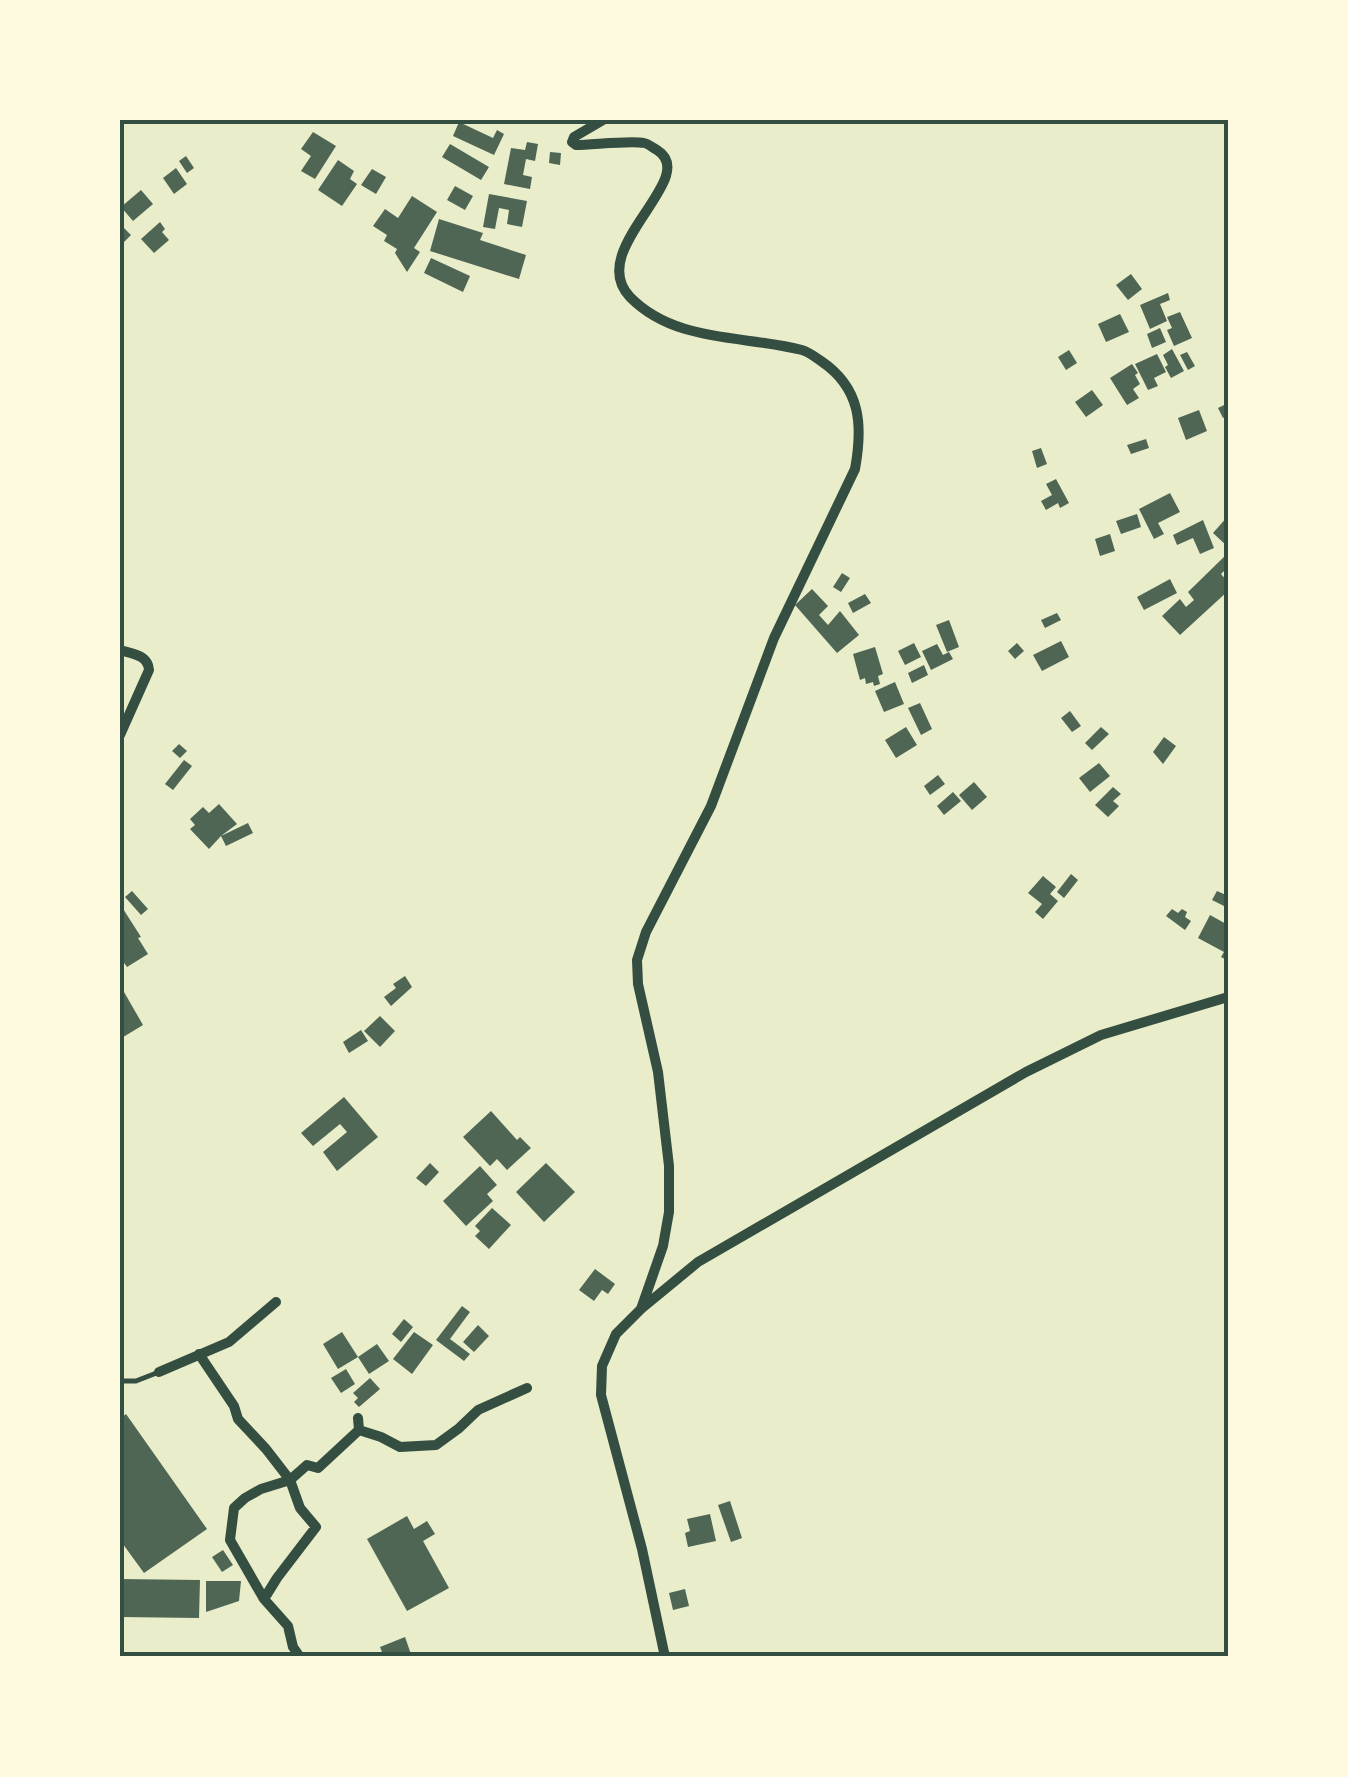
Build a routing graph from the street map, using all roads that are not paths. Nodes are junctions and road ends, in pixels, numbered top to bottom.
1 (602, 120) edge
2 (120, 650) edge
3 (120, 735) edge
4 (1228, 997) edge
5 (276, 1302) dead end
6 (642, 1309) junction
7 (199, 1354) junction
8 (159, 1372) joint
9 (120, 1381) edge
10 (526, 1388) dead end
11 (290, 1480) junction
12 (264, 1599) junction
13 (300, 1657) edge
14 (666, 1657) edge

1 - 6 street
2 - 3 street
4 - 6 street
5 - 7 street
6 - 14 street
7 - 8 street
7 - 11 street
8 - 9 lane
10 - 11 street
11 - 12 street
11 - 12 street
12 - 13 street

